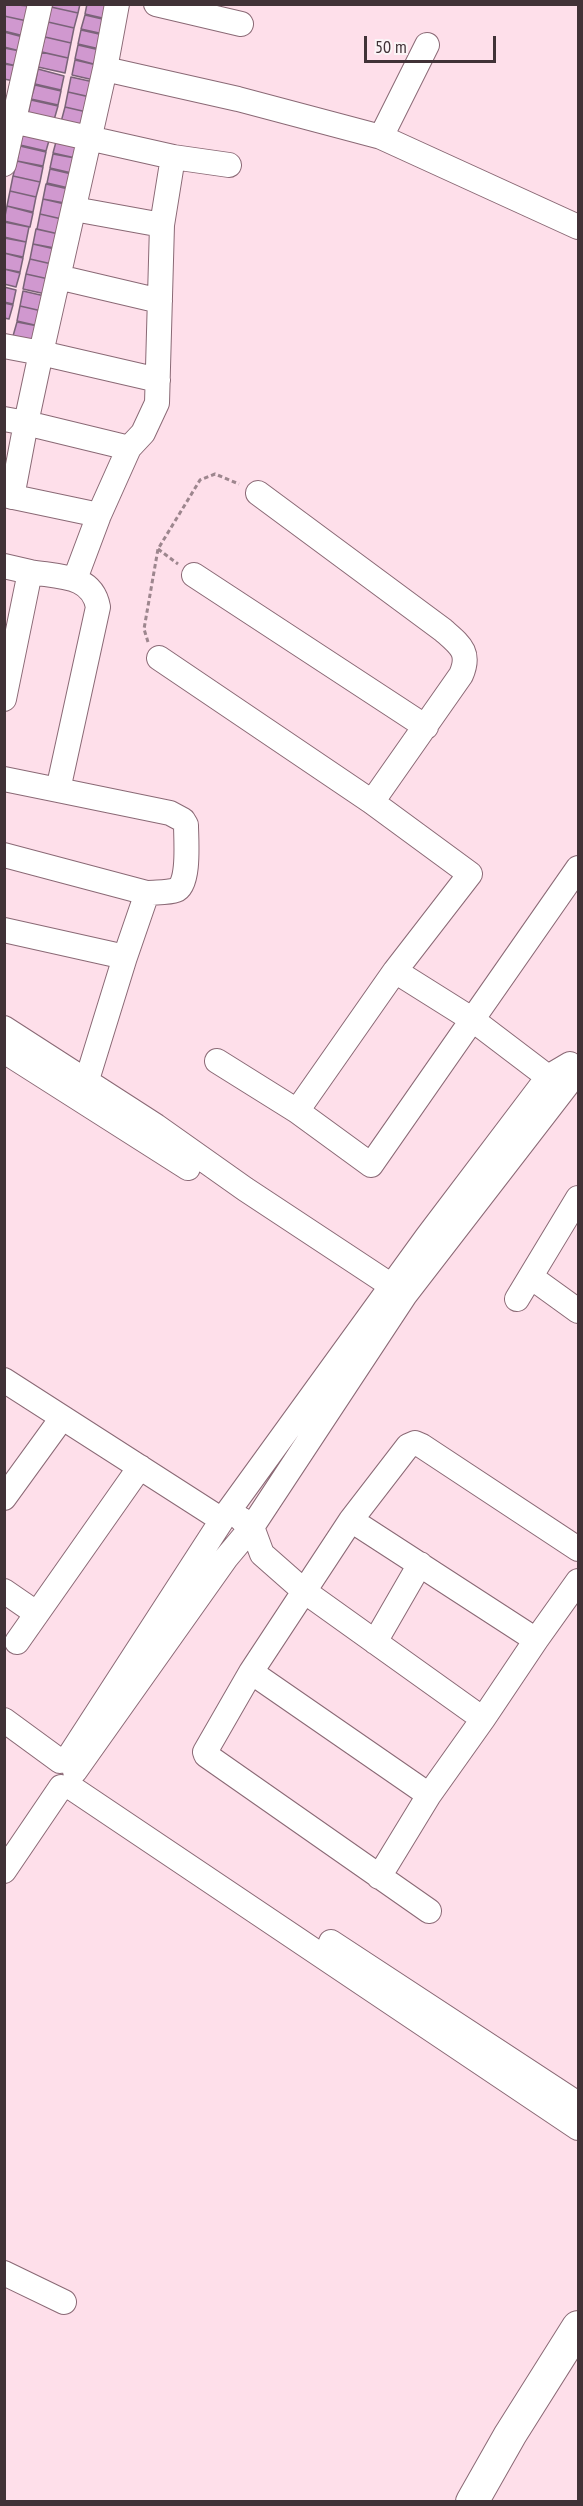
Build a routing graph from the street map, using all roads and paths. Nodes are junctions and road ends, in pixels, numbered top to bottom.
1 (40, 4) edge
2 (117, 4) edge
3 (156, 4) edge
4 (241, 24) dead end
5 (427, 45) dead end
6 (105, 69) junction
7 (9, 120) edge
8 (381, 137) junction
9 (90, 139) junction
10 (173, 157) junction
11 (4, 164) edge
12 (229, 165) dead end
13 (74, 209) junction
14 (162, 225) junction
15 (579, 227) edge
16 (58, 277) junction
17 (160, 300) junction
18 (4, 346) edge
19 (41, 353) junction
20 (158, 380) junction
21 (15, 421) edge
22 (129, 448) junction
23 (258, 493) joint
24 (8, 496) edge
25 (99, 515) junction
26 (158, 549) junction
27 (4, 566) edge
28 (30, 572) junction
29 (194, 575) joint
30 (75, 579) junction
31 (144, 629) dead end
32 (159, 658) dead end
33 (4, 699) edge
34 (426, 727) junction
35 (4, 779) edge
36 (58, 790) junction
37 (372, 802) junction
38 (4, 855) edge
39 (579, 867) edge
40 (147, 893) junction
41 (4, 930) edge
42 (125, 957) junction
43 (395, 971) junction
44 (473, 1020) junction
45 (4, 1028) edge
46 (4, 1051) edge
47 (218, 1061) dead end
48 (568, 1074) edge
49 (87, 1083) junction
50 (297, 1111) junction
51 (578, 1198) edge
52 (531, 1277) junction
53 (393, 1298) junction
54 (517, 1299) dead end
55 (579, 1311) edge
56 (4, 1380) edge
57 (62, 1418) junction
58 (140, 1467) junction
59 (4, 1498) edge
60 (226, 1515) junction
61 (351, 1520) junction
62 (252, 1527) junction
63 (579, 1549) edge
64 (216, 1552) junction
65 (262, 1554) junction
66 (420, 1564) junction
67 (579, 1581) edge
68 (4, 1591) edge
69 (304, 1591) junction
70 (36, 1613) junction
71 (536, 1640) junction
72 (17, 1642) dead end
73 (375, 1642) junction
74 (251, 1672) junction
75 (483, 1719) junction
76 (4, 1720) edge
77 (4, 1739) edge
78 (63, 1774) junction
79 (429, 1795) junction
80 (4, 1847) edge
81 (4, 1871) edge
82 (379, 1877) junction
83 (429, 1911) dead end
84 (579, 2104) edge
85 (579, 2128) edge
86 (4, 2273) edge
87 (64, 2302) dead end
88 (579, 2327) edge
89 (472, 2502) edge

1 - 7 street
2 - 6 street
3 - 4 street
5 - 8 street
6 - 8 street
6 - 9 street
7 - 9 street
7 - 11 street
8 - 15 street
9 - 10 street
9 - 13 street
10 - 12 street
10 - 14 street
13 - 14 street
13 - 16 street
14 - 17 street
16 - 17 street
16 - 19 street
17 - 20 street
18 - 19 street
19 - 20 street
19 - 21 street
20 - 22 street
21 - 22 street
21 - 24 street
22 - 25 street
23 - 26 path
23 - 34 street
24 - 25 street
25 - 30 street
26 - 29 path
26 - 31 path
27 - 28 street
28 - 30 street
28 - 33 street
29 - 34 street
30 - 36 street
32 - 37 street
34 - 37 street
35 - 36 street
36 - 40 street
37 - 43 street
38 - 40 street
39 - 44 street
40 - 42 street
41 - 42 street
42 - 49 street
43 - 44 street
43 - 50 street
44 - 48 street
44 - 50 street
45 - 49 street
46 - 53 street
47 - 50 street
48 - 53 street
49 - 53 street
51 - 52 street
52 - 54 street
52 - 55 street
53 - 60 street
53 - 62 street
56 - 57 street
57 - 58 street
57 - 59 street
58 - 60 street
58 - 70 street
60 - 62 street
60 - 64 street
61 - 63 street
61 - 66 street
61 - 69 street
62 - 64 street
62 - 65 street
64 - 65 street
64 - 78 street
65 - 69 street
66 - 71 street
66 - 73 street
67 - 71 street
68 - 70 street
69 - 73 street
69 - 74 street
70 - 72 street
71 - 75 street
73 - 75 street
74 - 79 street
74 - 82 street
75 - 79 street
76 - 78 street
77 - 78 street
78 - 80 street
78 - 81 street
78 - 84 street
78 - 85 street
79 - 82 street
82 - 83 street
86 - 87 street
88 - 89 main road

